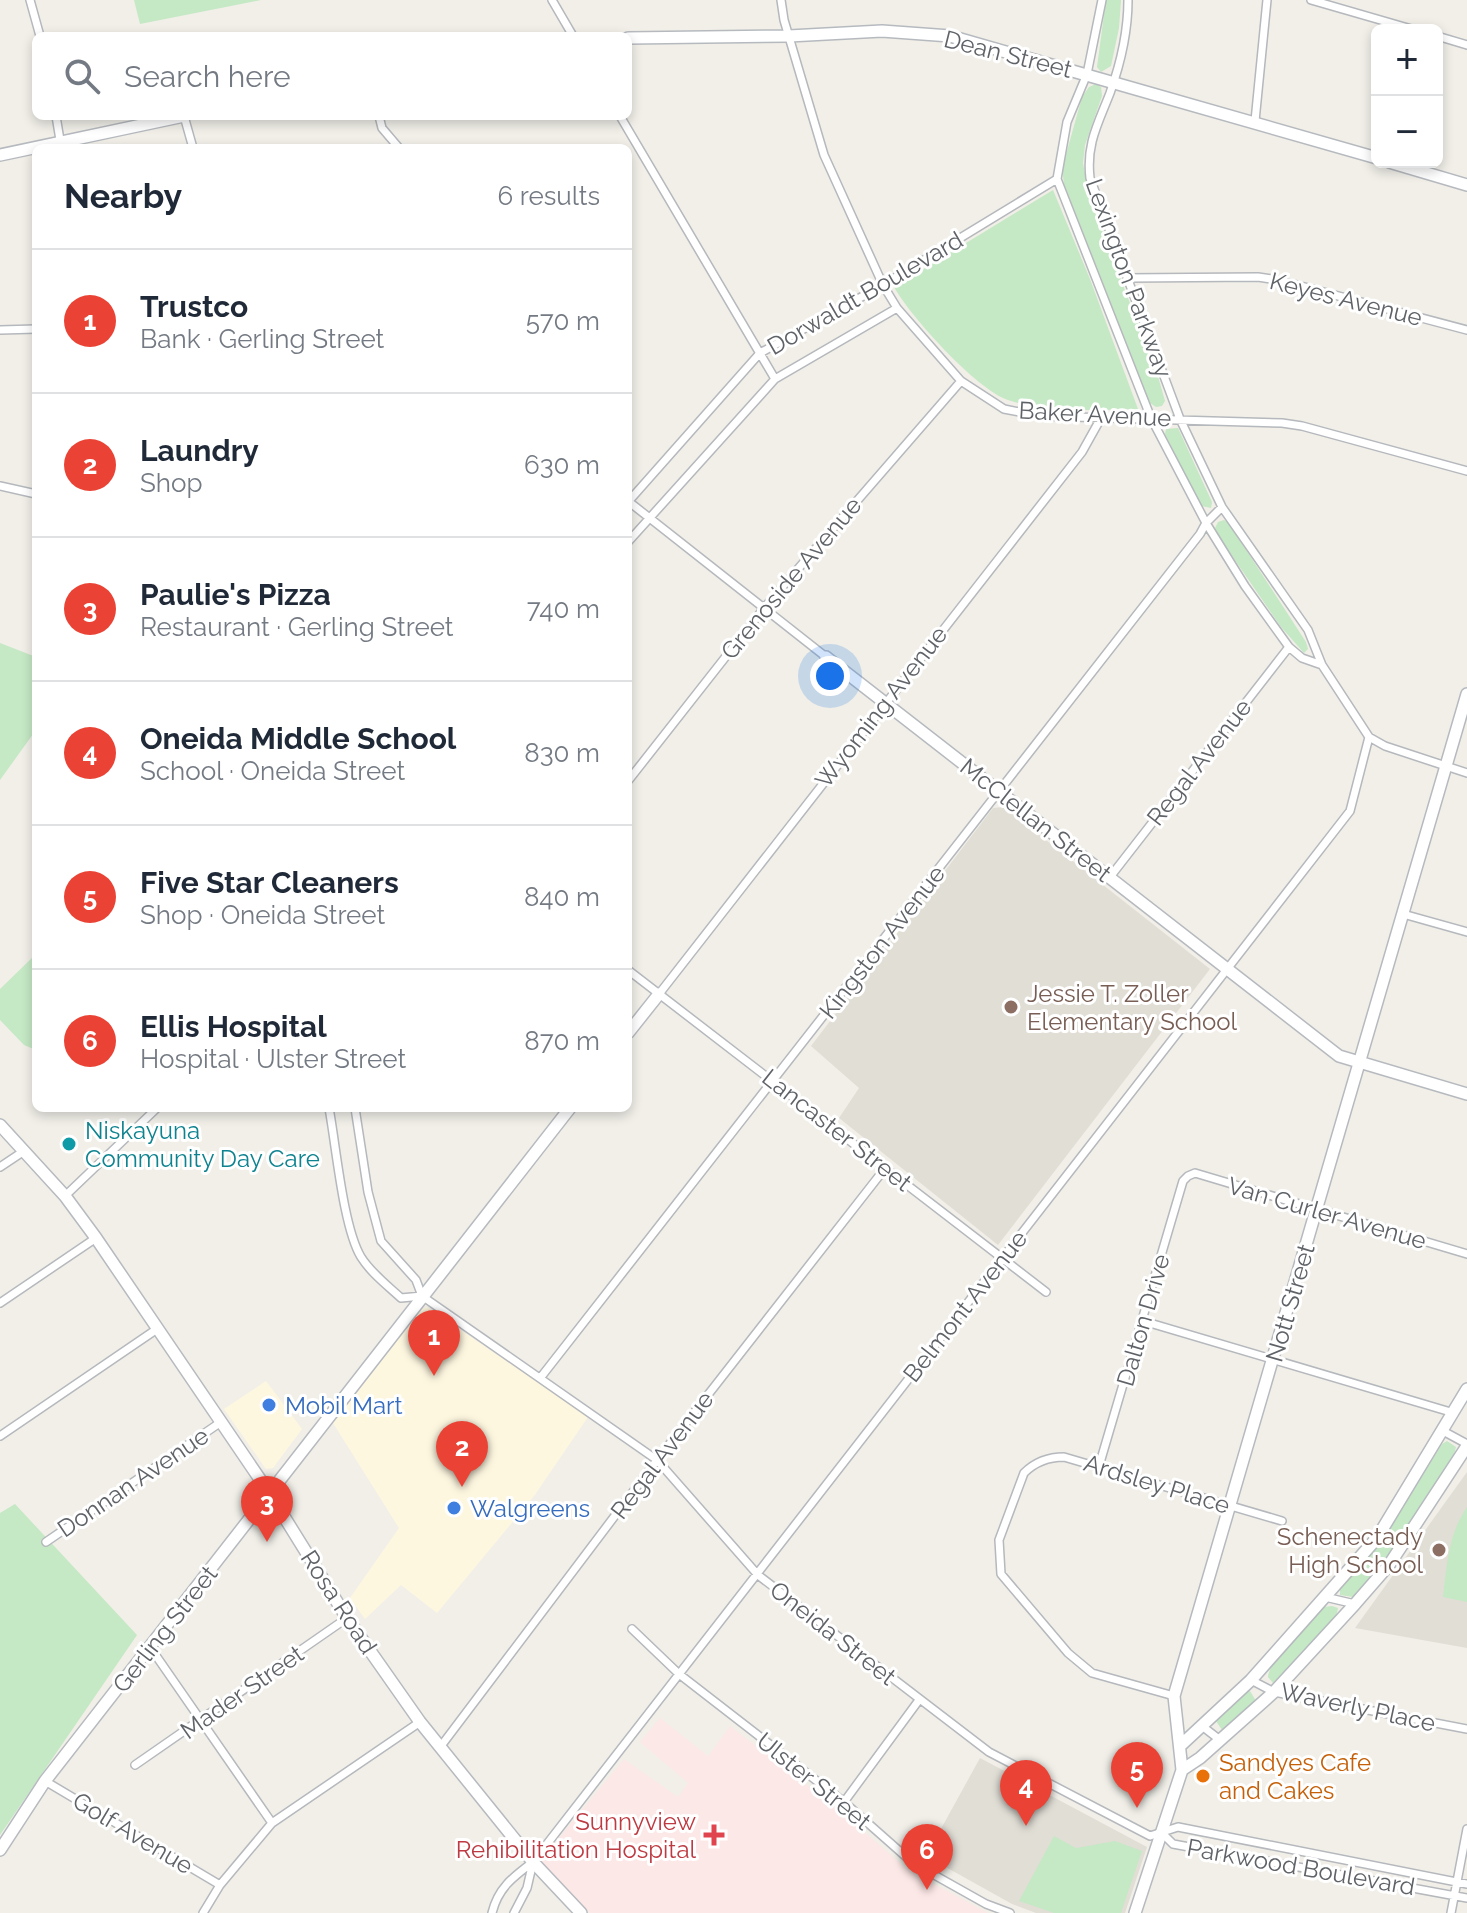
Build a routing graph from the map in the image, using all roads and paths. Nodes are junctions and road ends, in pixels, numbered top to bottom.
1 (30, 0) edge
2 (552, 0) edge
3 (781, 0) edge
4 (1102, 0) edge
5 (1128, 0) edge
6 (1267, 0) edge
7 (1311, 0) edge
8 (1394, 24) edge
9 (39, 32) edge
10 (571, 32) edge
11 (789, 36) junction
12 (632, 38) edge
13 (1443, 38) edge
14 (1467, 45) edge
15 (1087, 74) junction
16 (1113, 81) junction
17 (57, 120) edge
18 (163, 120) edge
19 (185, 120) edge
20 (380, 120) edge
21 (622, 120) edge
22 (1255, 121) junction
23 (60, 140) junction
24 (44, 144) edge
25 (192, 144) edge
26 (396, 144) edge
27 (32, 147) edge
28 (0, 155) edge
29 (1371, 156) edge
30 (1409, 168) edge
31 (1057, 179) junction
32 (1467, 185) edge
33 (1127, 278) junction
34 (883, 285) junction
35 (897, 308) junction
36 (32, 329) edge
37 (0, 330) edge
38 (1467, 330) edge
39 (760, 353) junction
40 (775, 379) junction
41 (961, 381) junction
42 (1101, 418) junction
43 (1151, 418) junction
44 (1180, 419) junction
45 (1467, 471) edge
46 (0, 486) edge
47 (32, 493) edge
48 (632, 497) edge
49 (632, 504) edge
50 (1222, 507) junction
51 (650, 520) junction
52 (1206, 523) junction
53 (632, 538) edge
54 (764, 608) junction
55 (1289, 647) junction
56 (826, 657) joint
57 (1322, 665) junction
58 (1467, 694) edge
59 (884, 704) junction
60 (1369, 737) junction
61 (1445, 767) junction
62 (1467, 773) edge
63 (632, 776) edge
64 (999, 792) junction
65 (1110, 877) junction
66 (1403, 914) junction
67 (1467, 932) edge
68 (1226, 969) junction
69 (632, 973) edge
70 (659, 994) junction
71 (632, 1028) edge
72 (1360, 1063) junction
73 (774, 1081) junction
74 (1467, 1094) edge
75 (153, 1112) edge
76 (330, 1112) edge
77 (356, 1112) edge
78 (567, 1112) edge
79 (0, 1125) edge
80 (24, 1151) junction
81 (0, 1167) edge
82 (886, 1167) junction
83 (1188, 1176) joint
84 (65, 1196) junction
85 (1317, 1209) junction
86 (96, 1238) junction
87 (1467, 1254) edge
88 (1001, 1259) junction
89 (1046, 1292) dead end
90 (422, 1296) junction
91 (0, 1303) edge
92 (1143, 1321) junction
93 (157, 1329) junction
94 (1274, 1358) junction
95 (541, 1377) junction
96 (1467, 1389) edge
97 (1454, 1413) junction
98 (221, 1422) junction
99 (1443, 1431) junction
100 (0, 1436) edge
101 (1467, 1445) edge
102 (657, 1460) junction
103 (1099, 1466) junction
104 (270, 1494) junction
105 (1230, 1507) junction
106 (1282, 1521) dead end
107 (46, 1542) dead end
108 (758, 1575) junction
109 (1325, 1597) junction
110 (1355, 1604) junction
111 (347, 1618) junction
112 (632, 1629) dead end
113 (150, 1647) junction
114 (679, 1674) junction
115 (1251, 1680) junction
116 (1274, 1692) junction
117 (1174, 1696) junction
118 (919, 1700) junction
119 (201, 1721) junction
120 (420, 1722) junction
121 (1202, 1726) junction
122 (1467, 1729) edge
123 (1220, 1740) junction
124 (441, 1746) junction
125 (1180, 1746) junction
126 (135, 1765) dead end
127 (1182, 1770) junction
128 (45, 1781) junction
129 (844, 1802) junction
130 (272, 1823) junction
131 (1467, 1829) edge
132 (1162, 1833) junction
133 (0, 1850) edge
134 (533, 1862) junction
135 (1457, 1882) junction
136 (1467, 1884) edge
137 (220, 1885) junction
138 (1454, 1895) junction
139 (1467, 1898) edge
140 (203, 1913) edge
141 (492, 1913) edge
142 (514, 1913) edge
143 (581, 1913) edge
144 (1010, 1913) edge
145 (1135, 1913) edge
146 (1451, 1913) edge

1 - 9 street
2 - 10 street
3 - 11 street, Baker Avenue
4 - 15 street, Lexington Parkway
5 - 16 street, Lexington Parkway
6 - 22 street
7 - 8 street
11 - 12 street, Dean Street
11 - 15 street, Dean Street
11 - 34 street, Baker Avenue
13 - 14 street
15 - 16 street, Dean Street
15 - 31 street, Lexington Parkway
16 - 22 street, Dean Street
16 - 33 street, Lexington Parkway
17 - 23 street
18 - 23 street
19 - 25 street
20 - 26 street
21 - 39 street
22 - 29 street, Dean Street
23 - 24 street
27 - 28 street
30 - 32 street
31 - 34 street, Dorwaldt Boulevard
31 - 43 street, Lexington Parkway
33 - 38 street, Keyes Avenue
33 - 44 street, Lexington Parkway
34 - 35 street, Baker Avenue
34 - 39 street, Dorwaldt Boulevard
35 - 40 street, Dorwaldt Boulevard
35 - 41 street, Baker Avenue
36 - 37 street
39 - 40 street
39 - 48 street, Dorwaldt Boulevard
40 - 51 street, Dorwaldt Boulevard
41 - 42 street, Baker Avenue
41 - 54 street, Grenoside Avenue
42 - 43 street, Baker Avenue
42 - 59 street, Wyoming Avenue
43 - 44 street, Baker Avenue
43 - 52 street, Lexington Parkway
44 - 45 street, Baker Avenue
44 - 50 street, Lexington Parkway
46 - 47 street
49 - 51 street, McClellan Street
50 - 52 street, Kingston Avenue
50 - 57 street, Lexington Parkway
51 - 53 street, Dorwaldt Boulevard
51 - 54 street, McClellan Street
52 - 55 street, Lexington Parkway
52 - 64 street, Kingston Avenue
54 - 56 street, McClellan Street
54 - 63 street, Grenoside Avenue
55 - 57 street, Lexington Parkway
55 - 65 street, Regal Avenue
56 - 59 street, McClellan Street
57 - 60 street, Lexington Parkway
58 - 61 street, Nott Street
59 - 64 street, McClellan Street
59 - 70 street, Wyoming Avenue
60 - 61 street
60 - 68 street, Belmont Avenue
61 - 62 street
61 - 66 street, Nott Street
64 - 65 street, McClellan Street
64 - 73 street, Kingston Avenue
65 - 68 street, McClellan Street
66 - 67 street
66 - 72 street, Nott Street
68 - 72 street, McClellan Street
68 - 88 street, Belmont Avenue
69 - 70 street, Lancaster Street
70 - 71 street
70 - 73 street, Lancaster Street
72 - 74 street, McClellan Street
72 - 85 street, Nott Street
73 - 82 street, Lancaster Street
73 - 95 street, Kingston Avenue
75 - 84 street
76 - 90 street
77 - 90 street
78 - 90 street, Gerling Street
79 - 80 street, Rosa Road
80 - 81 street
80 - 84 street, Rosa Road
82 - 88 street, Lancaster Street
82 - 102 street, Regal Avenue
83 - 85 street, Van Curler Avenue
83 - 92 street, Dalton Drive
84 - 86 street, Rosa Road
85 - 87 street, Van Curler Avenue
85 - 94 street, Nott Street
86 - 91 street
86 - 93 street, Rosa Road
88 - 89 street, Lancaster Street
88 - 108 street, Belmont Avenue
90 - 95 street, Oneida Street
90 - 104 street, Gerling Street
92 - 94 street
92 - 103 street, Dalton Drive
93 - 98 street, Rosa Road
93 - 100 street
94 - 97 street
94 - 105 street, Nott Street
95 - 102 street, Oneida Street
96 - 97 street
97 - 99 street
98 - 104 street, Rosa Road
98 - 107 street, Donnan Avenue
99 - 101 street
99 - 109 street
101 - 110 street
102 - 108 street, Oneida Street
102 - 124 street, Regal Avenue
103 - 105 street, Ardsley Place
103 - 117 street, Ardsley Place
104 - 111 street, Rosa Road
104 - 113 street, Gerling Street
105 - 106 street, Ardsley Place
105 - 117 street, Nott Street
108 - 114 street, Belmont Avenue
108 - 118 street, Oneida Street
109 - 110 street
109 - 115 street
110 - 116 street
111 - 119 street, Mader Street
111 - 120 street, Rosa Road
112 - 114 street, Ulster Street
113 - 119 street
113 - 128 street, Gerling Street
114 - 129 street, Ulster Street
114 - 134 street, Belmont Avenue
115 - 116 street, Waverly Place
115 - 121 street
116 - 122 street, Waverly Place
116 - 123 street
117 - 125 street, Nott Street
118 - 129 street
118 - 132 street, Oneida Street
119 - 126 street, Mader Street
119 - 130 street
120 - 124 street, Rosa Road
120 - 130 street
121 - 123 street
121 - 125 street
123 - 127 street
124 - 134 street, Rosa Road
125 - 127 street, Nott Street
127 - 132 street, Nott Street
128 - 133 street, Gerling Street
128 - 137 street, Golf Avenue
129 - 144 street, Ulster Street
130 - 137 street
131 - 135 street
132 - 135 street, Parkwood Boulevard
132 - 138 street, Parkwood Boulevard
132 - 145 street, Nott Street
134 - 141 street
134 - 142 street
134 - 143 street, Rosa Road
135 - 136 street, Parkwood Boulevard
135 - 138 street
137 - 140 street
138 - 139 street, Parkwood Boulevard
138 - 146 street

